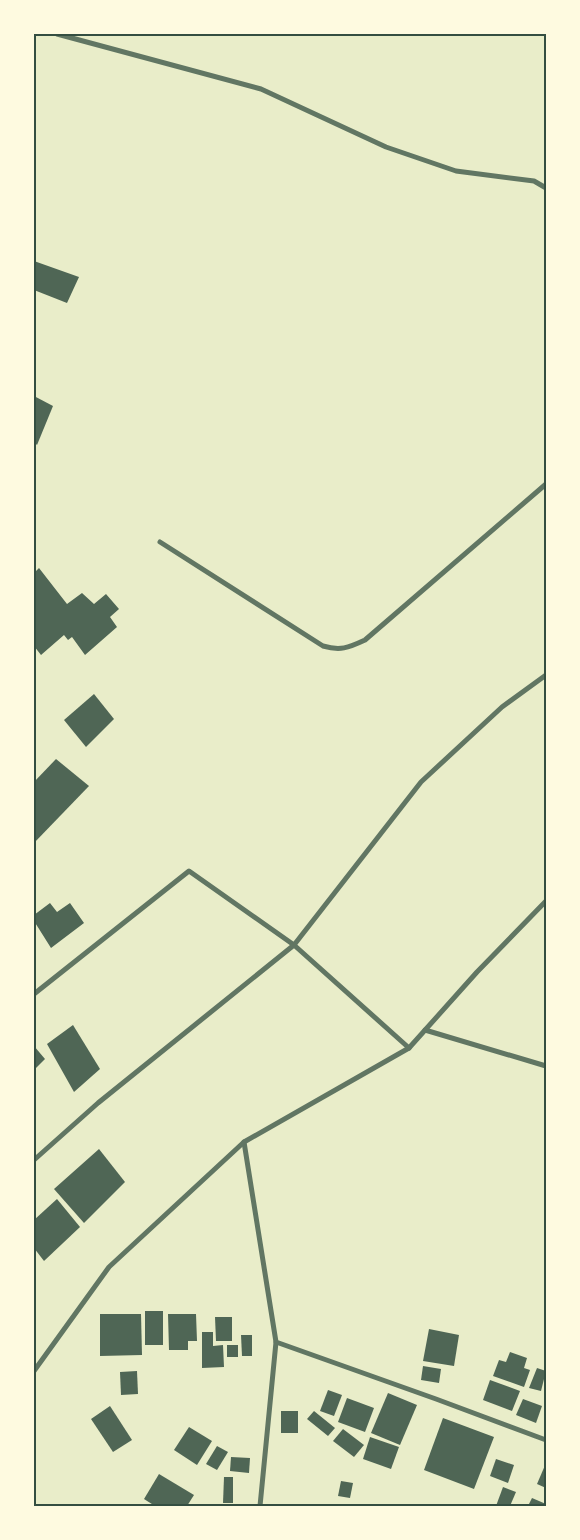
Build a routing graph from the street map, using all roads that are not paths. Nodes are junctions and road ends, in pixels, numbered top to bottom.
1 (57, 34) edge
2 (546, 188) edge
3 (546, 484) edge
4 (160, 542) dead end
5 (546, 675) edge
6 (546, 901) edge
7 (294, 945) junction
8 (34, 994) edge
9 (425, 1030) junction
10 (409, 1048) junction
11 (546, 1066) edge
12 (244, 1142) junction
13 (34, 1160) edge
14 (276, 1342) junction
15 (34, 1371) edge
16 (546, 1440) edge
17 (260, 1506) edge

1 - 2 street
3 - 4 street
5 - 7 street
6 - 9 street
7 - 8 street
7 - 10 street
7 - 13 street
9 - 10 street
9 - 11 street
10 - 12 street
12 - 14 street
12 - 15 street
14 - 16 street
14 - 17 street

